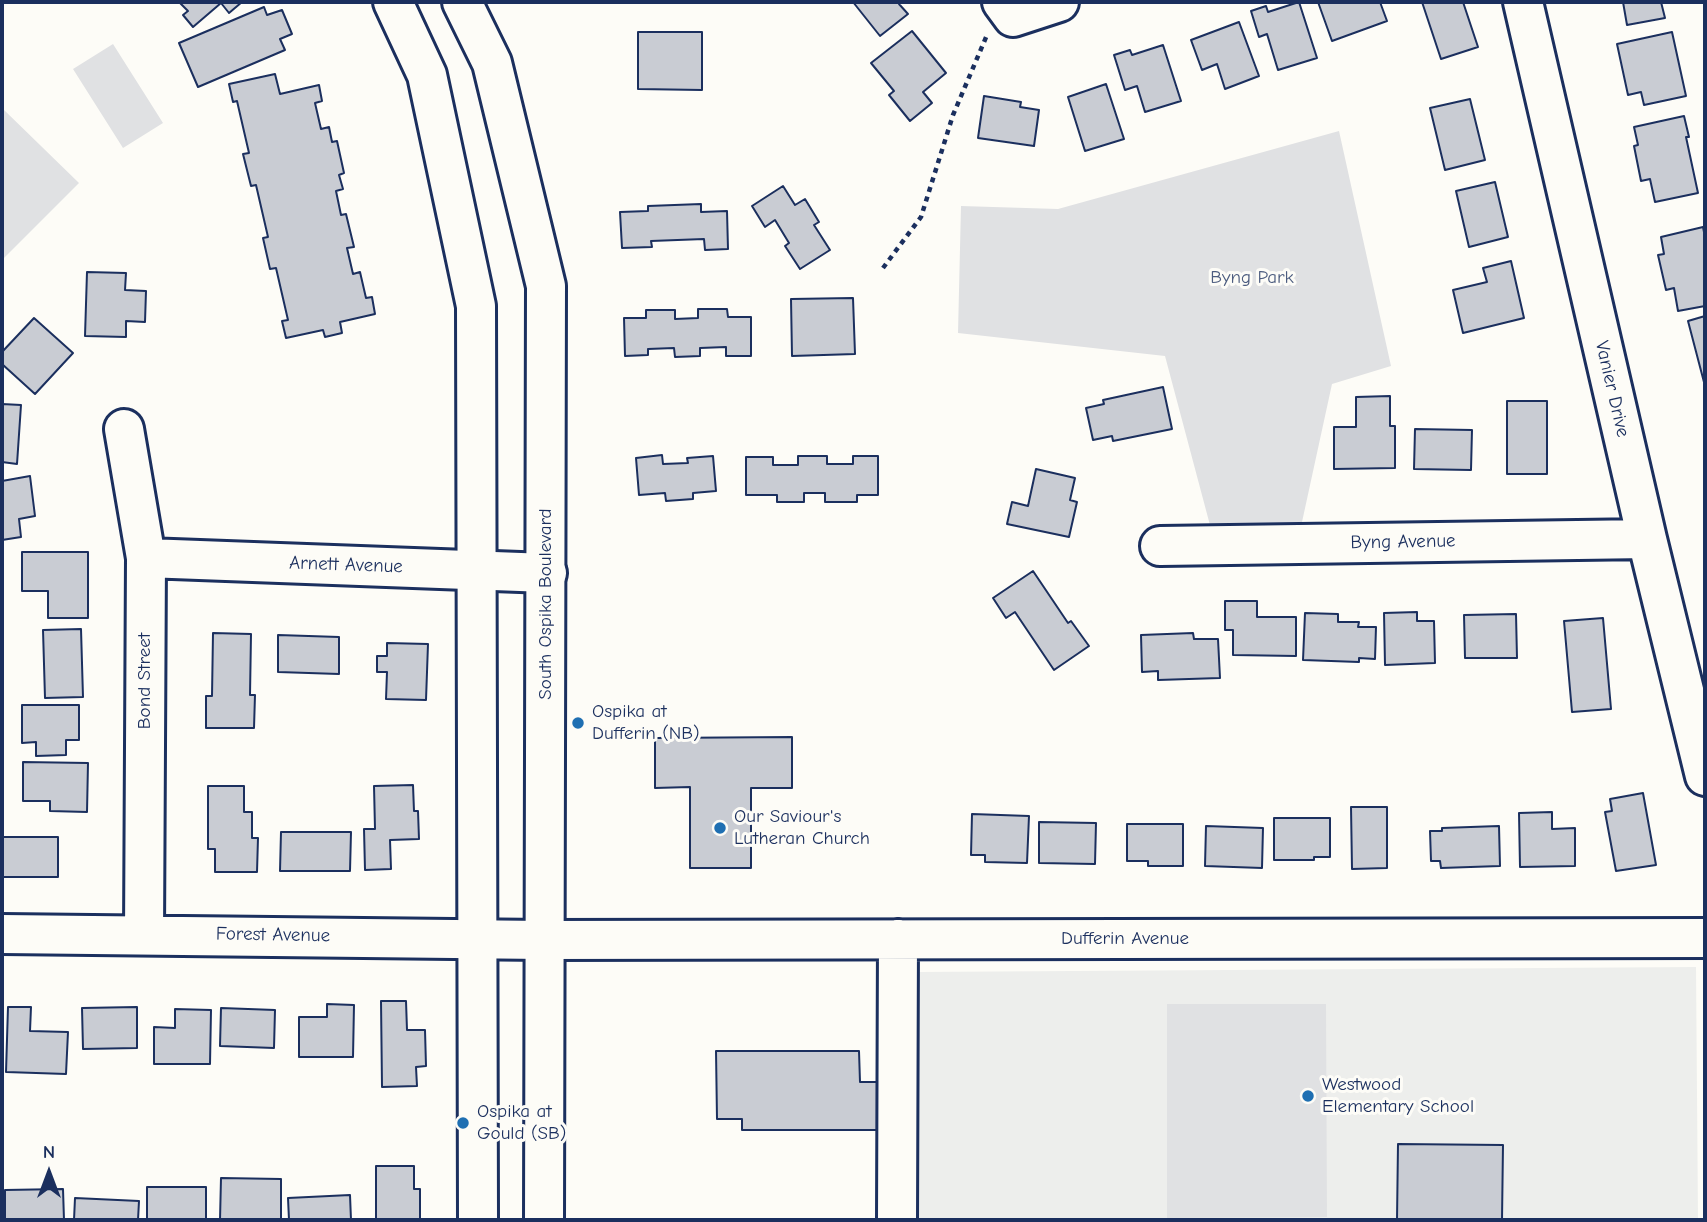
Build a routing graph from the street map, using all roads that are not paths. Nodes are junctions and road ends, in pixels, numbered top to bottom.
1 (393, 2) edge
2 (462, 2) edge
3 (1059, 2) edge
4 (1523, 2) edge
5 (996, 14) edge
6 (124, 429) dead end
7 (1647, 539) junction
8 (1160, 545) dead end
9 (146, 558) junction
10 (477, 569) junction
11 (547, 573) junction
12 (1705, 776) edge
13 (2, 934) edge
14 (144, 934) junction
15 (477, 937) junction
16 (898, 939) junction
17 (1705, 939) edge
18 (544, 940) junction
19 (478, 1220) edge
20 (544, 1220) edge
21 (897, 1220) edge

1 - 10 street
2 - 11 street, South Ospika Boulevard
3 - 5 street
4 - 7 street, Vanier Drive
6 - 9 street, Bond Street
7 - 8 street, Byng Avenue
7 - 12 street, Vanier Drive
9 - 10 street, Arnett Avenue
9 - 14 street, Bond Street
10 - 11 street, Arnett Avenue
10 - 15 street
11 - 18 street, South Ospika Boulevard
13 - 14 street, Forest Avenue
14 - 15 street, Forest Avenue
15 - 18 street, Forest Avenue
15 - 19 street
16 - 17 street, Dufferin Avenue
16 - 18 street, Dufferin Avenue
16 - 21 street
18 - 20 street, South Ospika Boulevard

